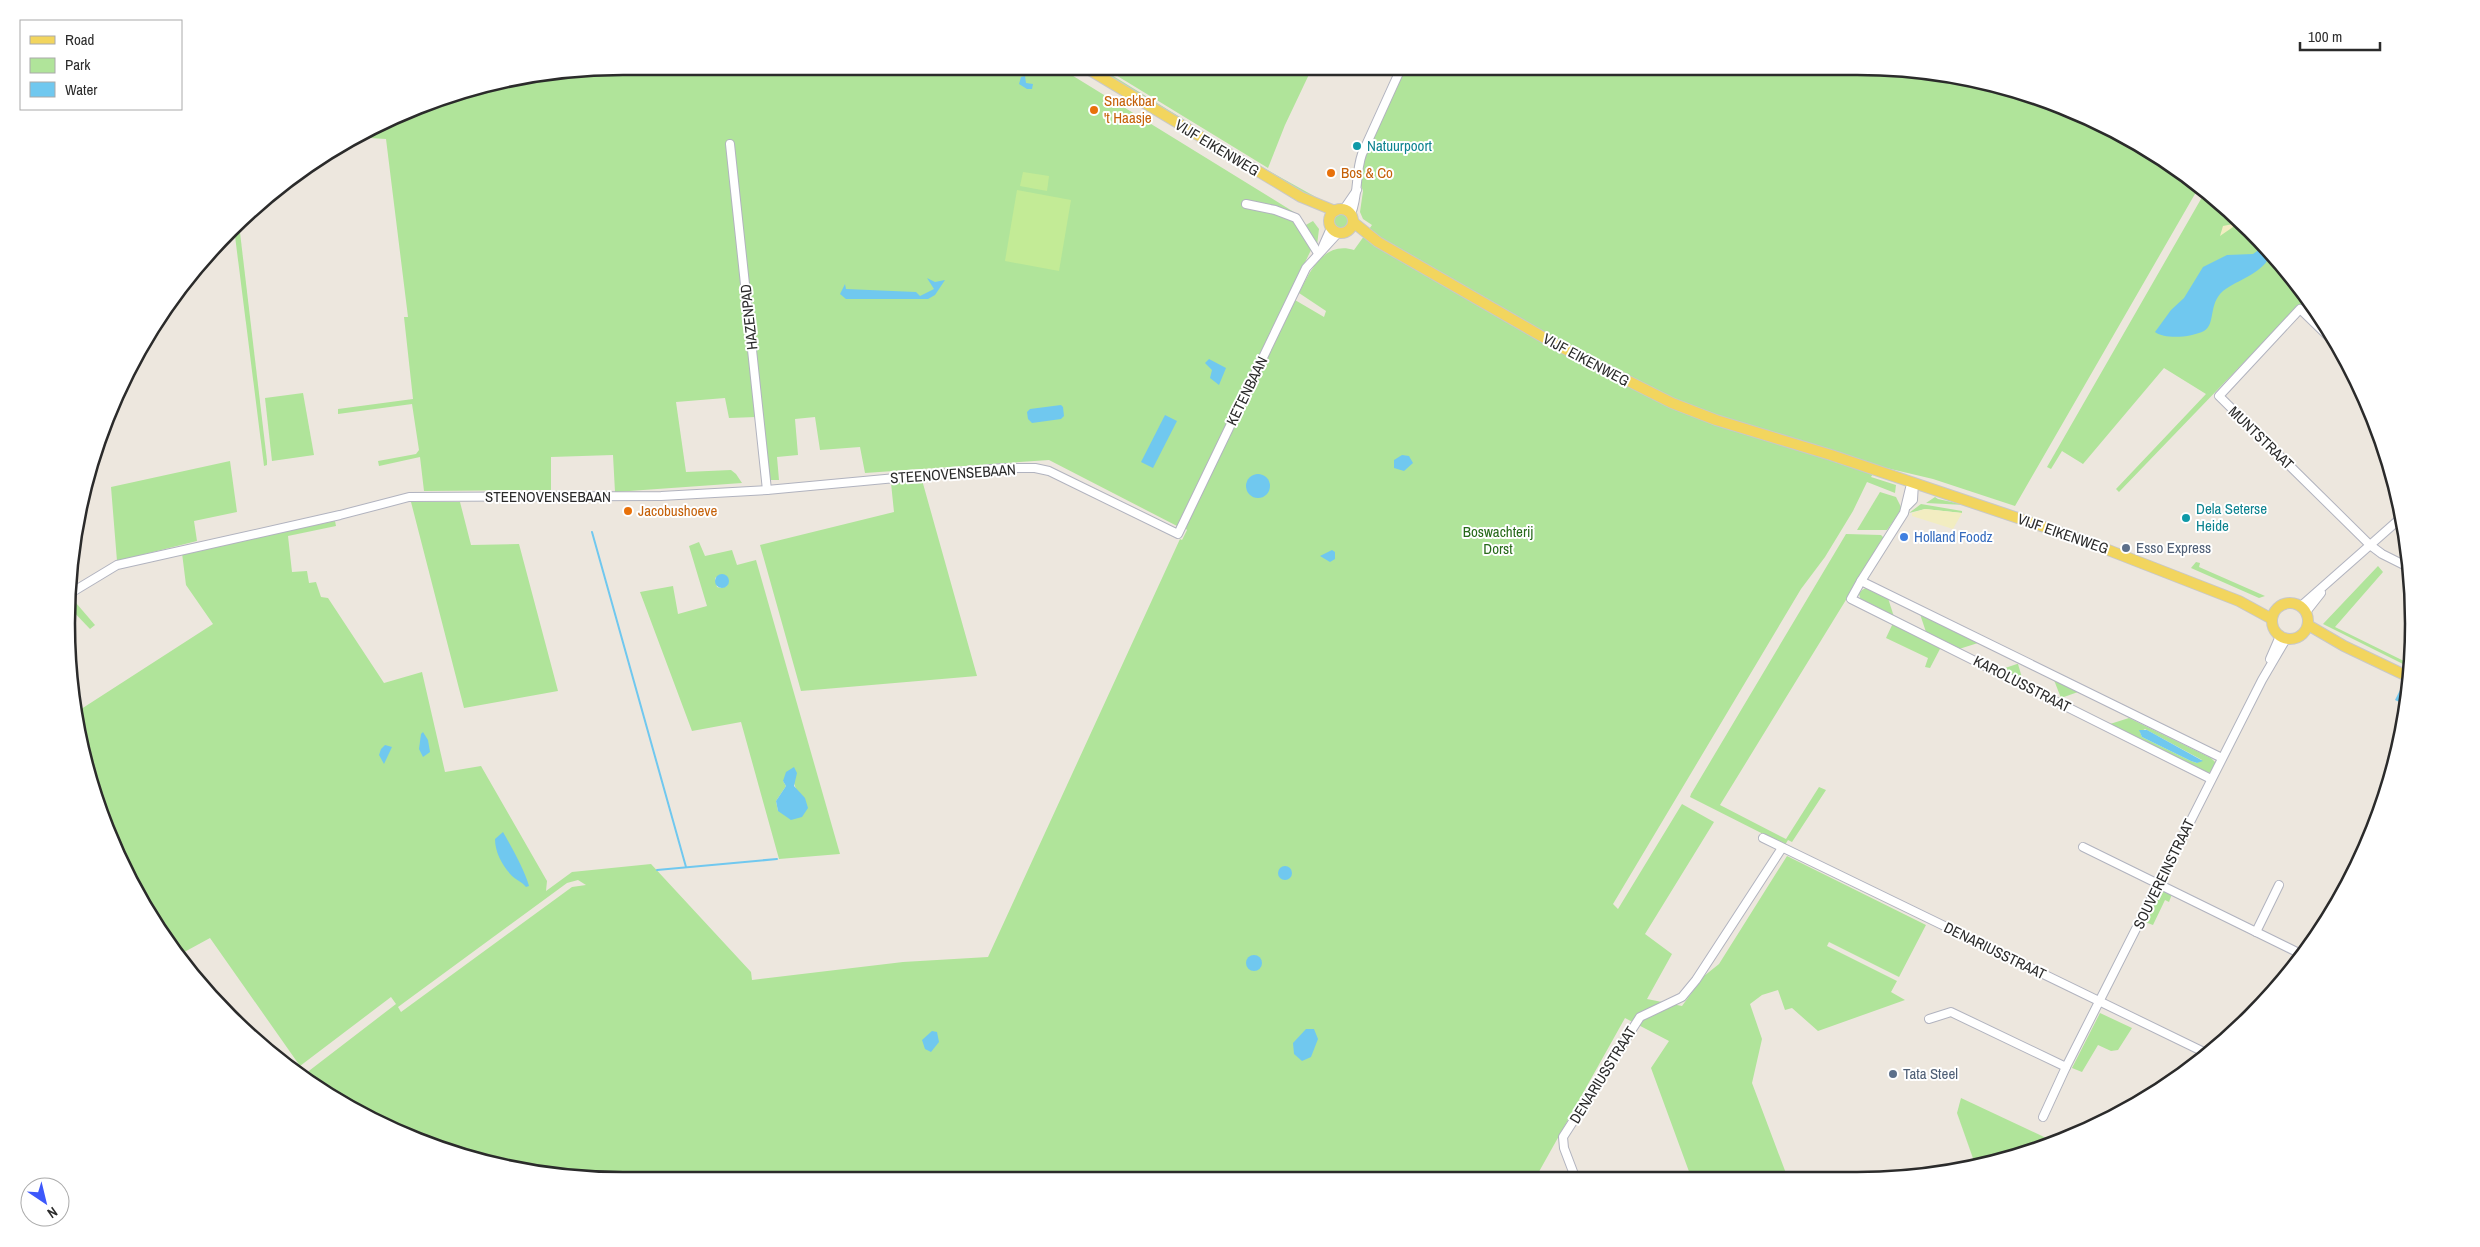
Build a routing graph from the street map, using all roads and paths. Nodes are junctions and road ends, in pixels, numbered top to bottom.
1 (1098, 75) edge
2 (1398, 75) edge
3 (730, 144) dead end
4 (1246, 204) dead end
5 (1341, 221) junction
6 (1320, 252) junction
7 (2317, 325) edge
8 (1913, 487) junction
9 (767, 490) junction
10 (2395, 523) edge
11 (1178, 534) joint
12 (2370, 545) junction
13 (2401, 563) edge
14 (1861, 581) junction
15 (76, 590) edge
16 (2304, 609) junction
17 (2274, 614) junction
18 (2306, 629) junction
19 (2283, 637) junction
20 (2402, 674) edge
21 (2222, 758) junction
22 (2211, 779) junction
23 (1763, 838) dead end
24 (2083, 847) dead end
25 (1782, 848) junction
26 (2159, 884) junction
27 (2279, 885) dead end
28 (2256, 932) junction
29 (2296, 952) edge
30 (2100, 1003) junction
31 (1929, 1019) dead end
32 (2200, 1050) edge
33 (2066, 1067) junction
34 (2043, 1117) dead end
35 (1572, 1172) edge

1 - 5 main road, VIJF EIKENWEG
2 - 5 street, KETENBAAN
3 - 9 street, HAZENPAD
4 - 6 street
5 - 6 street, KETENBAAN
5 - 8 main road, VIJF EIKENWEG
6 - 11 street, KETENBAAN
7 - 12 street, MUNTSTRAAT
8 - 14 street, KAROLUSSTRAAT
8 - 17 main road, VIJF EIKENWEG
9 - 11 street, STEENOVENSEBAAN
9 - 15 street, STEENOVENSEBAAN
10 - 12 street
12 - 13 street
12 - 16 street
14 - 21 street, KAROLUSSTRAAT
14 - 22 street, KAROLUSSTRAAT
16 - 17 main road
16 - 18 main road
17 - 19 main road
18 - 19 main road
18 - 20 main road
19 - 21 street, SOUVEREINSTRAAT
21 - 22 street, SOUVEREINSTRAAT
22 - 26 street, SOUVEREINSTRAAT
23 - 25 street, DENARIUSSTRAAT
24 - 26 street
25 - 30 street, DENARIUSSTRAAT
25 - 35 street, DENARIUSSTRAAT
26 - 28 street
26 - 30 street, SOUVEREINSTRAAT
27 - 28 street
28 - 29 street
30 - 32 street, DENARIUSSTRAAT
30 - 33 street, SOUVEREINSTRAAT
31 - 33 street
33 - 34 street, SOUVEREINSTRAAT

